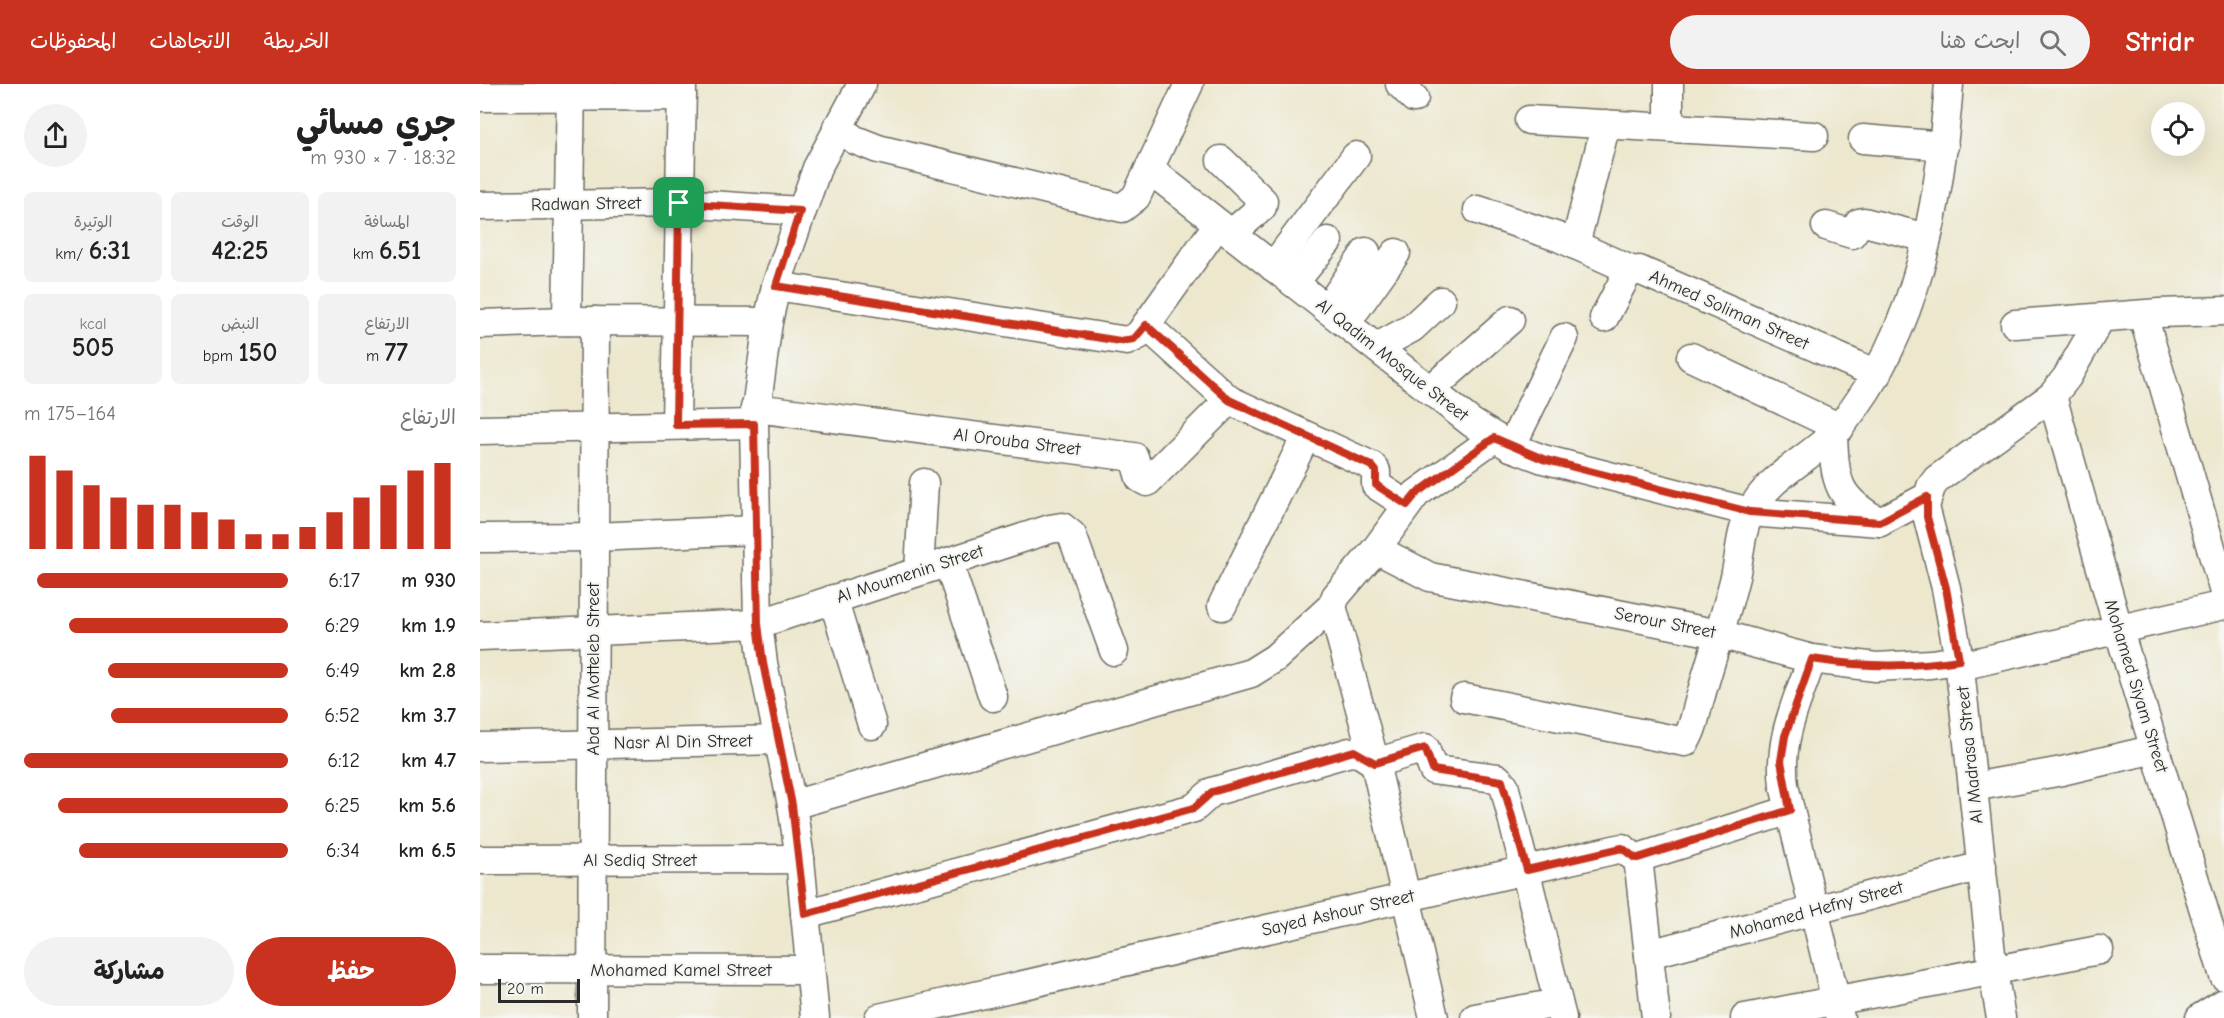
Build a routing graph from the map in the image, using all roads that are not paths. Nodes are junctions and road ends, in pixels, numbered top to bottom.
1 (862, 84) edge
2 (1189, 84) edge
3 (1669, 84) edge
4 (1949, 84) edge
5 (571, 90) edge
6 (682, 90) edge
7 (480, 97) edge
8 (1529, 120) dead end
9 (1606, 124) junction
10 (837, 127) junction
11 (1669, 127) junction
12 (1814, 136) dead end
13 (1863, 139) dead end
14 (1944, 146) junction
15 (1356, 156) dead end
16 (1221, 160) dead end
17 (1149, 169) junction
18 (679, 203) junction
19 (569, 205) junction
20 (480, 206) edge
21 (1478, 210) dead end
22 (800, 211) junction
23 (1826, 226) dead end
24 (1225, 229) junction
25 (1927, 238) junction
26 (1328, 241) dead end
27 (1575, 245) junction
28 (1366, 252) dead end
29 (1396, 253) dead end
30 (1634, 271) junction
31 (1283, 275) junction
32 (776, 286) junction
33 (1441, 301) dead end
34 (2224, 311) edge
35 (2144, 315) junction
36 (1337, 316) junction
37 (1604, 318) dead end
38 (2100, 319) junction
39 (1510, 320) dead end
40 (567, 321) junction
41 (595, 321) junction
42 (678, 322) junction
43 (768, 322) junction
44 (480, 324) edge
45 (2015, 324) dead end
46 (1146, 325) junction
47 (1564, 338) dead end
48 (1377, 347) junction
49 (1691, 357) dead end
50 (1877, 374) junction
51 (1430, 390) junction
52 (2052, 396) junction
53 (1229, 400) junction
54 (755, 416) junction
55 (676, 425) junction
56 (594, 427) junction
57 (480, 430) edge
58 (1836, 431) junction
59 (1305, 436) junction
60 (1503, 443) junction
61 (924, 483) dead end
62 (1927, 497) junction
63 (1407, 505) junction
64 (1750, 512) junction
65 (1880, 522) junction
66 (755, 530) junction
67 (594, 537) junction
68 (480, 538) edge
69 (1376, 549) junction
70 (948, 562) junction
71 (919, 572) junction
72 (2224, 592) edge
73 (833, 599) junction
74 (2224, 605) edge
75 (1222, 606) dead end
76 (1332, 606) junction
77 (758, 624) junction
78 (2119, 631) junction
79 (594, 633) junction
80 (1719, 633) junction
81 (480, 636) edge
82 (1114, 651) dead end
83 (1812, 659) junction
84 (1960, 663) junction
85 (993, 697) dead end
86 (1464, 698) dead end
87 (872, 725) dead end
88 (778, 740) junction
89 (593, 745) junction
90 (480, 747) edge
91 (2155, 749) junction
92 (1375, 763) junction
93 (1973, 787) junction
94 (792, 805) junction
95 (1790, 810) junction
96 (1638, 858) junction
97 (800, 859) junction
98 (480, 860) edge
99 (592, 860) junction
100 (1982, 866) junction
101 (1527, 870) junction
102 (1407, 897) junction
103 (1814, 910) junction
104 (805, 914) junction
105 (2099, 950) dead end
106 (1649, 954) junction
107 (480, 969) edge
108 (592, 970) junction
109 (810, 970) junction
110 (1993, 972) junction
111 (2224, 976) edge
112 (2224, 1003) edge
113 (1838, 1010) edge
114 (1560, 1011) edge
115 (592, 1018) edge
116 (815, 1018) edge
117 (879, 1018) edge
118 (1434, 1018) edge
119 (1474, 1018) edge
120 (1656, 1018) edge
121 (1745, 1018) edge
122 (2001, 1018) edge
123 (2200, 1018) edge

1 - 10 street
2 - 17 street
3 - 11 street
4 - 14 street
5 - 6 street
5 - 7 street
5 - 19 street
6 - 18 street
8 - 9 street
9 - 11 street
9 - 27 street
10 - 17 street
10 - 22 street
11 - 12 street
13 - 14 street
14 - 25 street
15 - 31 street
16 - 24 street
17 - 24 street, Al Qadim Mosque Street
18 - 19 street, Radwan Street
18 - 22 street, Radwan Street
18 - 42 street
19 - 20 street, Radwan Street
19 - 40 street
21 - 27 street
22 - 32 street
23 - 25 street
24 - 31 street, Al Qadim Mosque Street
24 - 46 street
25 - 50 street
26 - 31 street
27 - 30 street
28 - 36 street
29 - 36 street
30 - 37 street, Ahmed Soliman Street
30 - 50 street, Ahmed Soliman Street
31 - 36 street, Al Qadim Mosque Street
32 - 43 street
32 - 46 street
33 - 48 street
34 - 35 street
35 - 38 street
35 - 72 street
36 - 48 street, Al Qadim Mosque Street
38 - 45 street
38 - 52 street
39 - 51 street
40 - 41 street
40 - 44 street
41 - 42 street
41 - 56 street, Abd Al Motteleb Street
42 - 43 street
42 - 55 street
43 - 54 street
46 - 53 street
47 - 60 street
48 - 51 street, Al Qadim Mosque Street
49 - 58 street
50 - 58 street
51 - 60 street, Al Qadim Mosque Street
52 - 62 street
52 - 78 street, Mohamed Siyam Street
53 - 54 street, Al Orouba Street
53 - 59 street
54 - 55 street
54 - 66 street
55 - 56 street
56 - 57 street
56 - 67 street, Abd Al Motteleb Street
58 - 64 street
58 - 65 street
59 - 63 street
59 - 75 street
60 - 63 street
60 - 64 street, Al Qadim Mosque Street
61 - 71 street
62 - 65 street
62 - 84 street, Al Madrasa Street
63 - 69 street
64 - 65 street, Al Qadim Mosque Street
64 - 80 street
66 - 67 street
66 - 77 street
67 - 68 street
67 - 79 street, Abd Al Motteleb Street
69 - 76 street
69 - 80 street, Serour Street
70 - 71 street, Al Moumenin Street
70 - 82 street, Al Moumenin Street
70 - 85 street
71 - 73 street, Al Moumenin Street
73 - 77 street, Al Moumenin Street
73 - 87 street
74 - 78 street
76 - 92 street
76 - 94 street
77 - 79 street, Al Moumenin Street
77 - 88 street
78 - 84 street
78 - 91 street, Mohamed Siyam Street
79 - 81 street, Al Moumenin Street
79 - 89 street, Abd Al Motteleb Street
80 - 83 street, Serour Street
80 - 86 street
83 - 84 street, Serour Street
83 - 95 street
84 - 93 street, Al Madrasa Street
88 - 89 street, Nasr Al Din Street
88 - 94 street
89 - 90 street, Nasr Al Din Street
89 - 99 street, Abd Al Motteleb Street
91 - 93 street
91 - 111 street, Mohamed Siyam Street
92 - 101 street
92 - 102 street
92 - 104 street
93 - 100 street, Al Madrasa Street
94 - 97 street
95 - 96 street
95 - 103 street
96 - 101 street, Sayed Ashour Street
96 - 106 street
97 - 99 street, Al Sediq Street
97 - 104 street
98 - 99 street, Al Sediq Street
99 - 108 street, Abd Al Motteleb Street
100 - 103 street, Mohamed Hefny Street
100 - 110 street, Al Madrasa Street
101 - 102 street, Sayed Ashour Street
101 - 114 street
102 - 117 street, Sayed Ashour Street
102 - 118 street
103 - 106 street, Mohamed Hefny Street
103 - 113 street
104 - 109 street
105 - 110 street
106 - 120 street
107 - 108 street, Mohamed Kamel Street
108 - 109 street, Mohamed Kamel Street
108 - 115 street, Abd Al Motteleb Street
109 - 116 street
110 - 113 street
110 - 122 street, Al Madrasa Street
112 - 123 street
113 - 121 street
114 - 119 street

